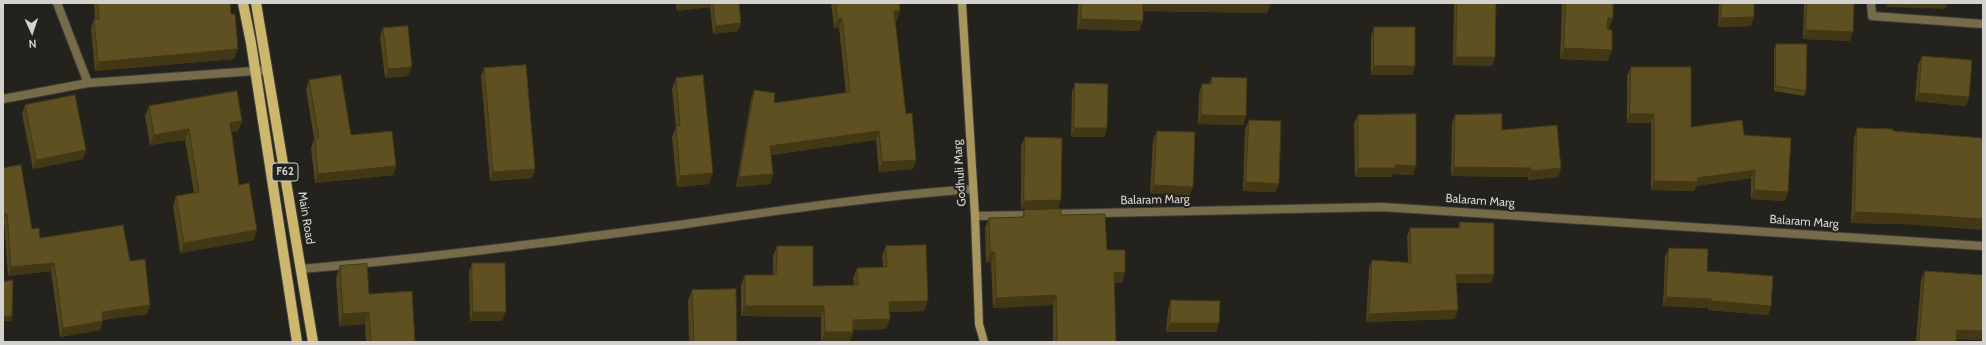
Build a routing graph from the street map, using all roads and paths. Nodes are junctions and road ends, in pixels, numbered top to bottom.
1 (56, 3) edge
2 (243, 3) edge
3 (256, 3) edge
4 (962, 3) edge
5 (1871, 3) edge
6 (1983, 24) edge
7 (268, 70) junction
8 (255, 71) junction
9 (88, 83) junction
10 (3, 99) edge
11 (973, 189) junction
12 (975, 216) junction
13 (1983, 246) edge
14 (301, 269) junction
15 (297, 342) edge
16 (313, 342) edge
17 (984, 342) edge

1 - 9 street
2 - 8 main road, F62
3 - 7 main road, Main Road / F62
4 - 11 main road, Godhuli Marg
5 - 6 street
7 - 8 street
7 - 14 main road, Main Road / F62
8 - 9 street
8 - 15 main road, F62
9 - 10 street
11 - 12 main road, Godhuli Marg
11 - 14 street
12 - 13 street, Balaram Marg
12 - 17 main road, Godhuli Marg
14 - 16 main road, Main Road / F62

